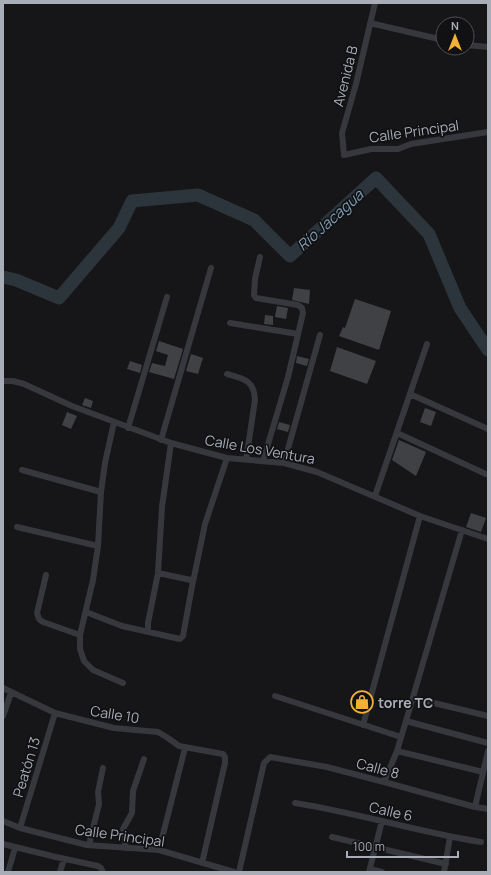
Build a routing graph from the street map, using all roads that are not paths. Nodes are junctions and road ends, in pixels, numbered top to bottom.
1 (375, 3) edge
2 (370, 23) junction
3 (435, 38) edge
4 (475, 45) edge
5 (488, 47) edge
6 (488, 132) edge
7 (344, 155) joint
8 (260, 257) dead end
9 (211, 268) dead end
10 (167, 297) dead end
11 (230, 323) dead end
12 (298, 334) junction
13 (320, 336) dead end
14 (427, 344) dead end
15 (227, 374) dead end
16 (3, 381) edge
17 (410, 394) junction
18 (114, 422) junction
19 (128, 428) junction
20 (488, 429) edge
21 (397, 433) junction
22 (161, 440) junction
23 (171, 443) junction
24 (227, 458) junction
25 (246, 460) junction
26 (263, 461) junction
27 (284, 463) junction
28 (22, 470) dead end
29 (488, 474) edge
30 (101, 492) junction
31 (375, 496) junction
32 (420, 516) junction
33 (17, 528) dead end
34 (462, 530) junction
35 (488, 539) edge
36 (98, 546) junction
37 (158, 573) junction
38 (46, 575) dead end
39 (193, 582) junction
40 (86, 612) junction
41 (148, 631) junction
42 (80, 635) junction
43 (123, 683) dead end
44 (3, 688) edge
45 (11, 693) junction
46 (275, 696) dead end
47 (414, 698) junction
48 (55, 714) junction
49 (3, 716) edge
50 (488, 716) edge
51 (406, 721) junction
52 (363, 725) junction
53 (401, 737) junction
54 (488, 743) edge
55 (185, 748) junction
56 (397, 751) junction
57 (488, 751) edge
58 (144, 759) dead end
59 (103, 768) dead end
60 (483, 772) junction
61 (384, 782) junction
62 (295, 803) dead end
63 (475, 807) junction
64 (488, 809) edge
65 (3, 821) edge
66 (382, 821) junction
67 (20, 828) junction
68 (332, 837) dead end
69 (450, 837) junction
70 (481, 842) dead end
71 (3, 844) edge
72 (89, 845) junction
73 (15, 848) junction
74 (126, 848) junction
75 (376, 848) junction
76 (159, 850) junction
77 (64, 859) junction
78 (202, 863) junction
79 (446, 864) junction
80 (370, 871) edge
81 (8, 872) edge
82 (60, 872) edge
83 (103, 872) edge
84 (234, 872) edge
85 (239, 872) edge
86 (382, 872) edge
87 (444, 872) edge

1 - 2 street, Avenida B
2 - 3 street
2 - 7 street, Avenida B
4 - 5 street
6 - 7 street, Calle Principal
8 - 12 street
9 - 22 street
10 - 19 street
11 - 12 street
12 - 26 street
13 - 27 street
14 - 17 street
15 - 25 street
16 - 18 street, Calle Los Ventura
17 - 20 street
17 - 21 street
18 - 19 street, Calle Los Ventura
18 - 30 street
19 - 22 street, Calle Los Ventura
21 - 29 street
21 - 31 street
22 - 23 street, Calle Los Ventura
23 - 24 street, Calle Los Ventura
23 - 37 street
24 - 25 street, Calle Los Ventura
24 - 39 street
25 - 26 street, Calle Los Ventura
26 - 27 street, Calle Los Ventura
27 - 31 street, Calle Los Ventura
28 - 30 street
30 - 36 street
31 - 32 street, Calle Los Ventura
32 - 34 street, Calle Los Ventura
32 - 52 street
33 - 36 street
34 - 35 street, Calle Los Ventura
34 - 47 street
36 - 40 street
37 - 39 street
37 - 41 street
38 - 42 street
39 - 41 street
40 - 41 street
40 - 42 street
42 - 43 street
44 - 45 street, Calle 10
45 - 48 street, Calle 10
45 - 49 street
46 - 52 street
47 - 50 street
47 - 51 street
48 - 55 street, Calle 10
48 - 67 street, Peatón 13
51 - 53 street
51 - 54 street
52 - 53 street
53 - 56 street
55 - 76 street
55 - 78 street, Calle 10
56 - 60 street
56 - 61 street
57 - 60 street
58 - 74 street
59 - 72 street
60 - 63 street
61 - 63 street, Calle 8
61 - 85 street, Calle 8
62 - 66 street, Calle 6
63 - 64 street, Calle 8
65 - 67 street, Calle Principal
66 - 69 street, Calle 6
66 - 75 street
67 - 72 street, Calle Principal
68 - 75 street
69 - 70 street, Calle 6
69 - 79 street
71 - 73 street
72 - 74 street, Calle Principal
73 - 77 street
73 - 81 street
74 - 76 street, Calle Principal
75 - 79 street
75 - 80 street
76 - 78 street, Calle Principal
77 - 82 street
77 - 83 street
78 - 84 street, Calle Principal
79 - 87 street
80 - 86 street

